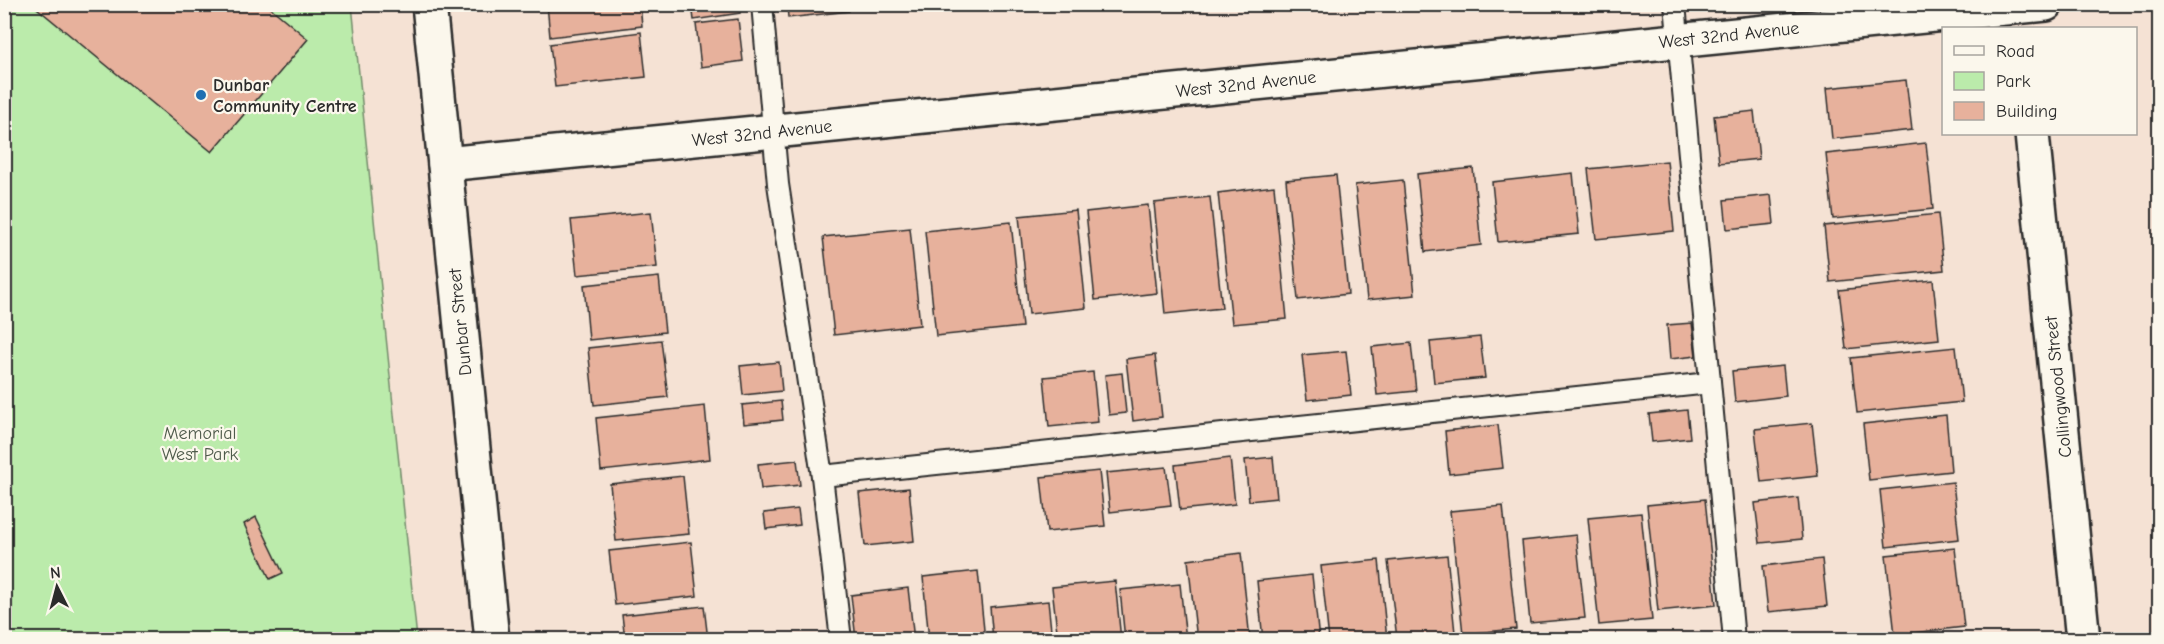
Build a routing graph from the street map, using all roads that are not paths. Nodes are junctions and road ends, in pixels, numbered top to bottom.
1 (429, 4) edge
2 (762, 4) edge
3 (1675, 4) edge
4 (2026, 11) edge
5 (1679, 40) junction
6 (774, 132) junction
7 (2032, 135) edge
8 (445, 164) junction
9 (1710, 383) junction
10 (822, 476) junction
11 (492, 639) edge
12 (841, 639) edge
13 (1734, 639) edge
14 (2083, 639) edge

1 - 8 street, Dunbar Street
2 - 6 lane
3 - 5 lane
4 - 5 street, West 32nd Avenue
5 - 6 street, West 32nd Avenue
5 - 9 lane
6 - 8 street, West 32nd Avenue
6 - 10 lane
7 - 14 street, Collingwood Street
8 - 11 street, Dunbar Street
9 - 10 lane
9 - 13 lane
10 - 12 lane

